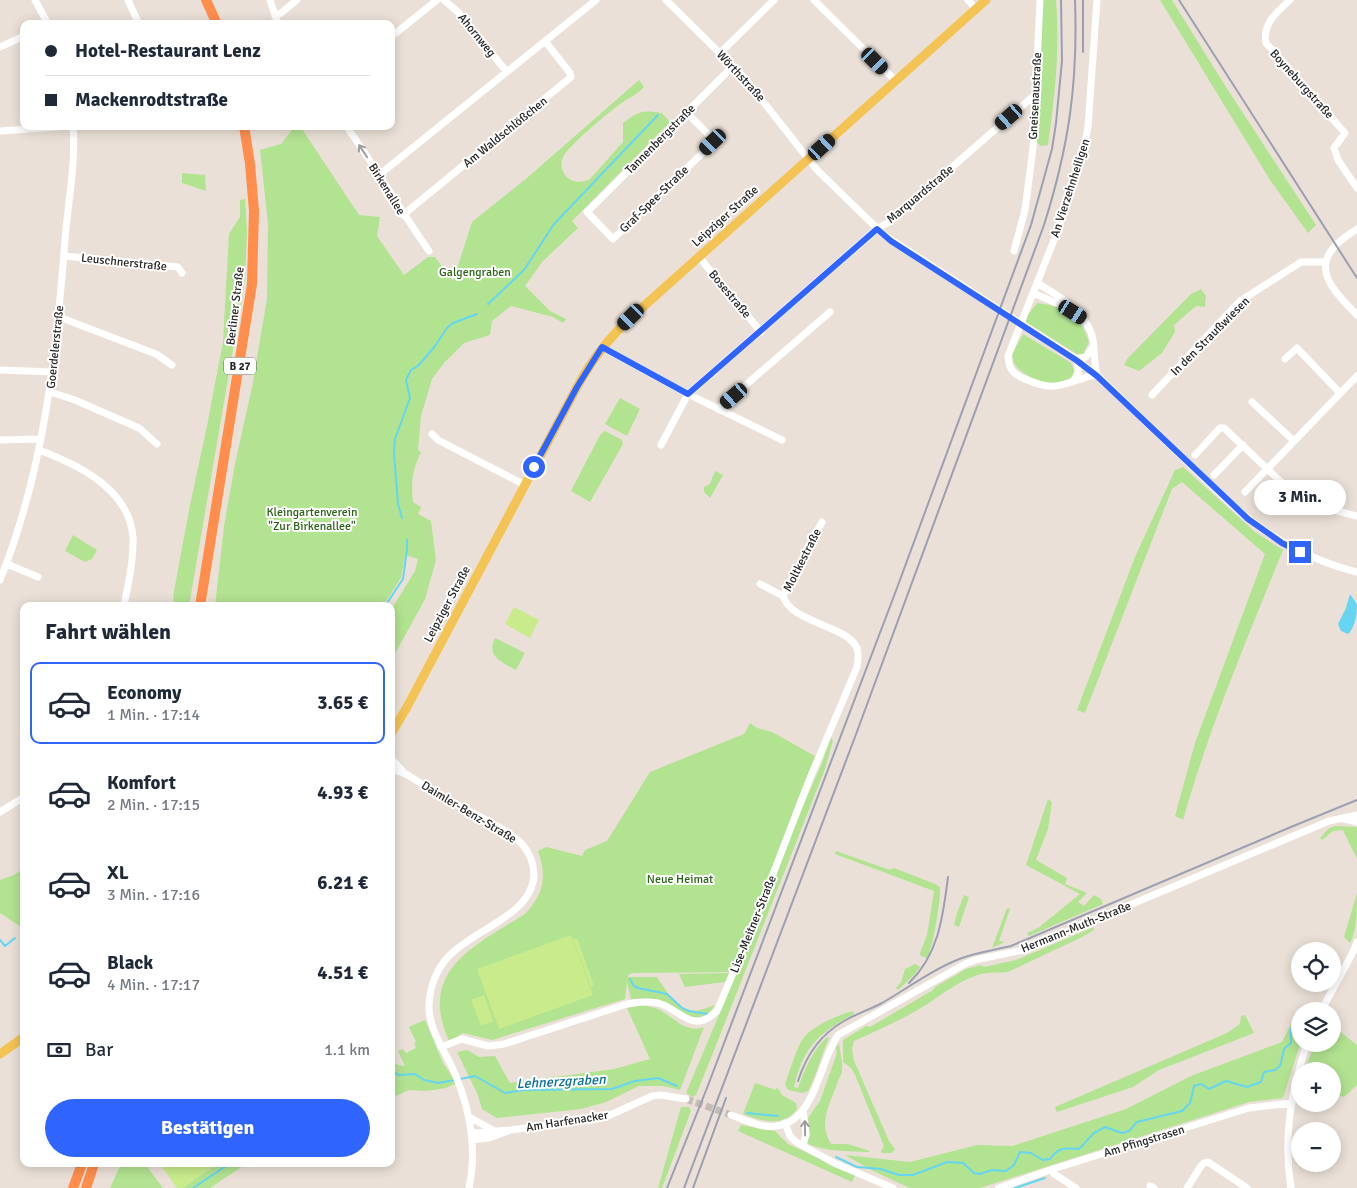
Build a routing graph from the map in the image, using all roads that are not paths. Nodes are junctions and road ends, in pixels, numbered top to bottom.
1 (35, 0) edge
2 (128, 0) edge
3 (206, 0) edge
4 (270, 0) edge
5 (297, 0) edge
6 (437, 0) edge
7 (444, 0) edge
8 (596, 0) edge
9 (666, 0) edge
10 (774, 0) edge
11 (814, 0) edge
12 (968, 0) edge
13 (986, 0) edge
14 (1040, 0) edge
15 (1097, 0) edge
16 (1290, 0) edge
17 (976, 9) junction
18 (275, 16) junction
19 (46, 20) edge
20 (138, 20) edge
21 (215, 20) edge
22 (276, 20) edge
23 (395, 34) edge
24 (20, 38) edge
25 (545, 41) junction
26 (0, 47) edge
27 (720, 53) junction
28 (733, 66) junction
29 (507, 72) junction
30 (896, 81) junction
31 (1036, 94) junction
32 (686, 112) junction
33 (24, 130) edge
34 (72, 130) edge
35 (245, 130) edge
36 (349, 130) edge
37 (0, 132) edge
38 (808, 159) junction
39 (379, 175) junction
40 (1357, 188) edge
41 (587, 212) joint
42 (403, 215) junction
43 (877, 229) junction
44 (1357, 229) edge
45 (429, 251) dead end
46 (1014, 251) dead end
47 (64, 256) junction
48 (699, 257) junction
49 (1327, 258) junction
50 (182, 273) dead end
51 (1037, 283) junction
52 (1033, 293) junction
53 (830, 312) dead end
54 (1357, 315) edge
55 (59, 317) junction
56 (1082, 318) junction
57 (760, 332) junction
58 (1094, 346) junction
59 (602, 347) junction
60 (1285, 359) dead end
61 (1077, 360) junction
62 (172, 365) dead end
63 (0, 370) edge
64 (52, 372) junction
65 (1097, 376) junction
66 (1357, 376) edge
67 (1073, 382) junction
68 (50, 392) junction
69 (1340, 392) junction
70 (688, 394) junction
71 (1152, 395) dead end
72 (1252, 402) dead end
73 (718, 409) junction
74 (432, 434) dead end
75 (41, 439) junction
76 (0, 440) edge
77 (782, 440) dead end
78 (1293, 440) junction
79 (157, 444) dead end
80 (662, 445) dead end
81 (1242, 445) junction
82 (39, 450) junction
83 (1195, 455) dead end
84 (1267, 468) junction
85 (1214, 475) dead end
86 (525, 486) junction
87 (1245, 492) dead end
88 (1357, 516) edge
89 (822, 522) dead end
90 (6, 564) junction
91 (1357, 572) edge
92 (38, 577) dead end
93 (0, 580) edge
94 (760, 584) dead end
95 (783, 598) junction
96 (125, 602) edge
97 (201, 602) edge
98 (395, 728) edge
99 (395, 762) edge
100 (395, 770) edge
101 (406, 774) junction
102 (20, 800) edge
103 (0, 812) edge
104 (1357, 815) edge
105 (1341, 819) junction
106 (1357, 822) edge
107 (1357, 942) edge
108 (1326, 1002) edge
109 (20, 1040) edge
110 (441, 1047) junction
111 (0, 1054) edge
112 (683, 1098) tunnel mouth
113 (1291, 1103) edge
114 (803, 1110) junction
115 (1291, 1112) edge
116 (731, 1115) tunnel mouth
117 (469, 1117) junction
118 (785, 1123) junction
119 (493, 1130) junction
120 (510, 1130) junction
121 (472, 1136) junction
122 (803, 1146) junction
123 (81, 1167) edge
124 (93, 1167) edge
125 (1053, 1169) junction
126 (73, 1188) edge
127 (86, 1188) edge
128 (469, 1188) edge
129 (893, 1188) edge
130 (999, 1188) edge
131 (1076, 1188) edge
132 (1187, 1188) edge
133 (1247, 1188) edge
134 (1292, 1188) edge

1 - 19 street
2 - 20 street
3 - 21 highway
4 - 18 street
5 - 18 street
6 - 23 street
7 - 29 street, Ahornweg
8 - 25 street
9 - 27 street, Wörthstraße
10 - 27 street
11 - 30 street
12 - 17 street
13 - 17 main road, Leipziger Straße
14 - 31 street, Gneisenaustraße
15 - 51 street, An Vierzehnheiligen
16 - 40 street, Boyneburgstraße
17 - 30 main road, Leipziger Straße
18 - 22 street
24 - 26 street
25 - 29 street
25 - 42 street, Am Waldschlößchen
27 - 28 street, Wörthstraße
28 - 32 street, Tannenbergstraße
28 - 38 street, Wörthstraße
29 - 39 street
30 - 38 main road, Leipziger Straße
31 - 43 street, Marquardstraße
31 - 46 street, Gneisenaustraße
32 - 41 street, Tannenbergstraße
32 - 41 street, Graf-Spee-Straße
33 - 37 street
34 - 47 street, Goerdelerstraße
35 - 97 highway, Berliner Straße / B 27
39 -> 36 street, Birkenallee
38 - 43 street, Wörthstraße
38 - 48 main road, Leipziger Straße
39 - 42 street, Birkenallee
42 - 45 street, Birkenallee
43 - 57 street, Marquardstraße
43 - 61 street, Wörthstraße
44 - 49 street
47 - 50 street, Leuschnerstraße
47 - 55 street, Goerdelerstraße
48 - 57 street, Bosestraße
48 - 59 main road, Leipziger Straße
49 - 54 street
49 - 71 street, In den Straußwiesen
51 - 52 street, An Vierzehnheiligen
51 - 56 street
52 - 56 street
52 - 67 street, An Vierzehnheiligen
53 - 73 street
55 - 62 street
55 - 64 street, Goerdelerstraße
56 - 58 street
57 - 70 street, Marquardstraße
58 - 61 street
58 - 65 street
59 - 70 street
59 - 86 main road, Leipziger Straße
60 - 69 street
61 - 65 street, Wörthstraße
61 - 67 street
63 - 64 street
64 - 68 street, Goerdelerstraße
65 - 67 street, An Vierzehnheiligen
65 - 91 street, Wörthstraße
66 - 69 street
68 - 75 street, Goerdelerstraße
68 - 79 street
69 - 78 street
70 - 73 street
70 - 80 street, Marquardstraße
72 - 78 street
73 - 77 street
74 - 86 street
75 - 76 street
75 - 82 street, Goerdelerstraße
78 - 84 street
81 - 83 street
81 - 84 street
81 - 85 street
82 - 90 street, Goerdelerstraße
82 - 96 street
84 - 87 street
84 - 88 street
86 - 98 main road, Leipziger Straße
89 - 95 street, Moltkestraße
90 - 92 street
90 - 93 street, Goerdelerstraße
94 - 95 street
95 - 110 street, Lise-Meitner-Straße
99 - 101 street, Daimler-Benz-Straße
100 - 101 street, Daimler-Benz-Straße
101 - 110 street, Daimler-Benz-Straße
102 - 103 street
104 - 105 street, Hermann-Muth-Straße
105 - 106 street, Hermann-Muth-Straße
105 - 114 street, Hermann-Muth-Straße
107 - 108 street
109 - 111 main road
110 - 117 street, Daimler-Benz-Straße
112 - 120 street, Am Harfenacker
113 - 125 street, Am Pfingstrasen
114 - 118 street, Hermann-Muth-Straße
122 -> 114 street
115 - 134 street
116 - 118 street
117 - 119 street, Am Harfenacker
117 - 121 street, Daimler-Benz-Straße
118 - 122 street
119 - 120 street, Am Harfenacker
119 - 121 street, Am Harfenacker
120 - 121 street, Am Harfenacker
121 - 128 street, Daimler-Benz-Straße
122 - 129 street
123 - 126 highway
124 - 127 highway
125 - 130 street, Am Pfingstrasen
125 - 131 street
132 - 133 street

